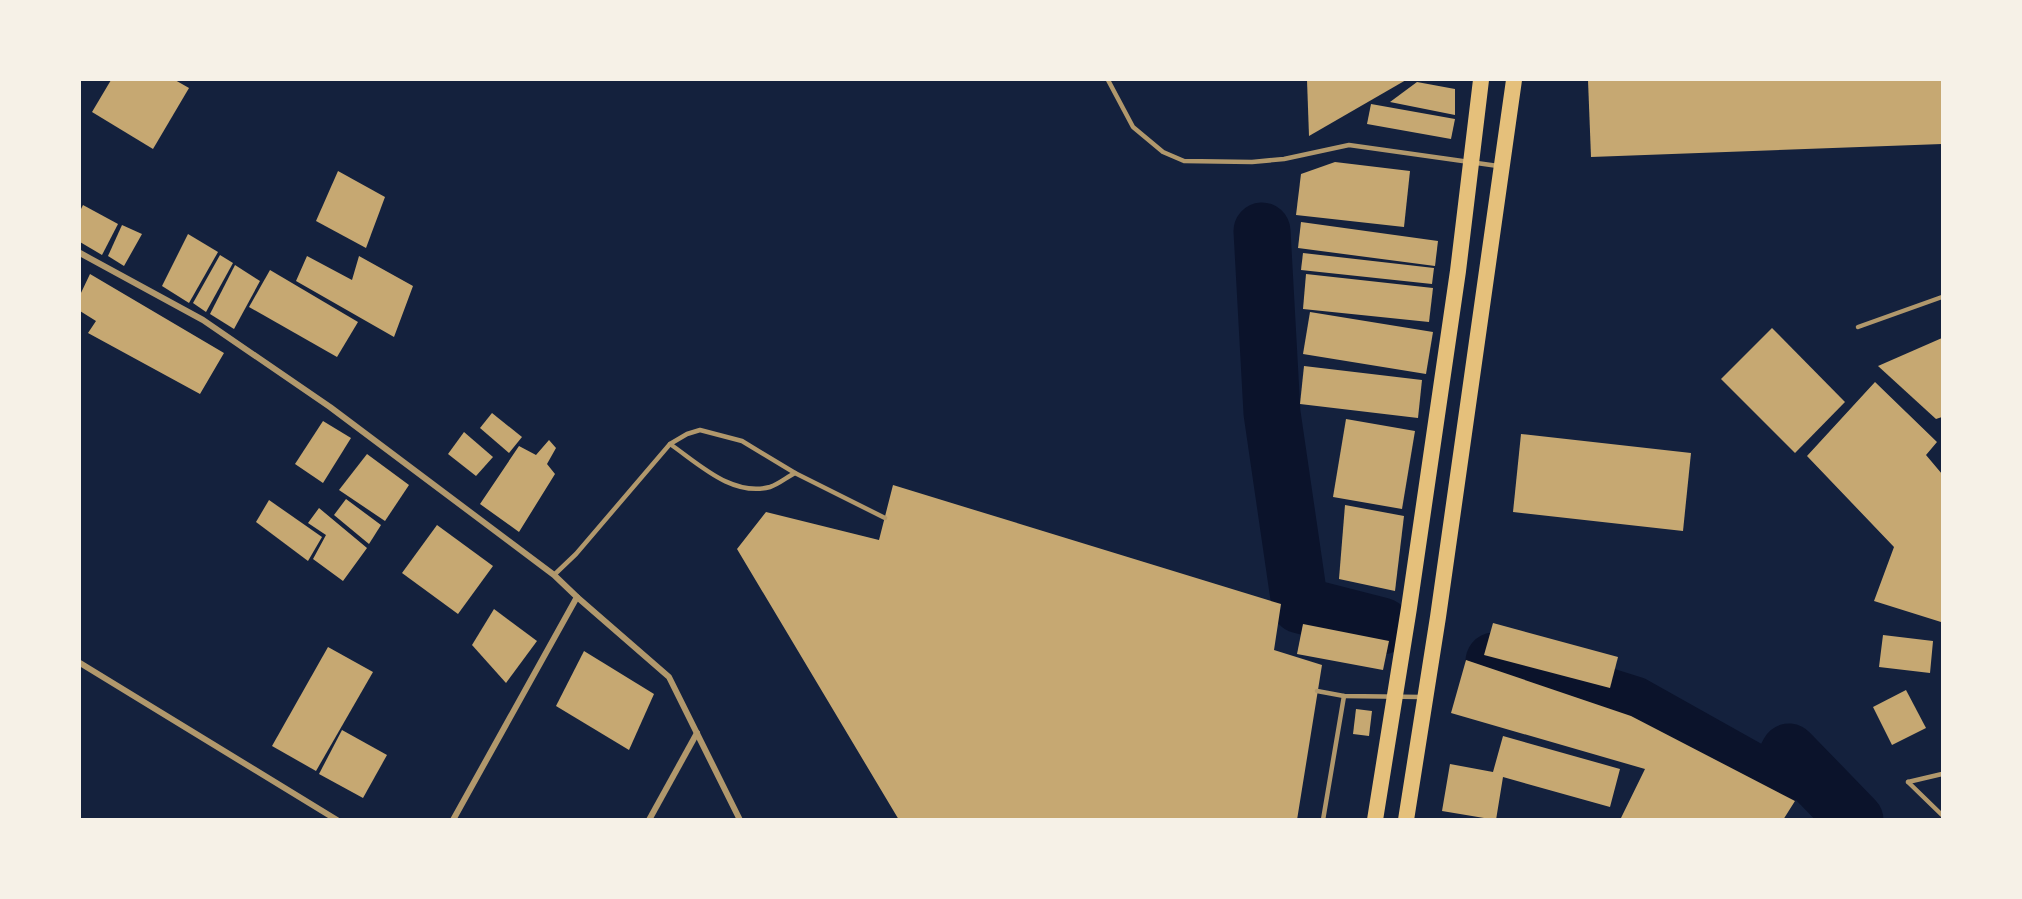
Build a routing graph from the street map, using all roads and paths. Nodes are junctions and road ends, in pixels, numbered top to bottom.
1 (1108, 80) edge
2 (1480, 80) edge
3 (1514, 80) edge
4 (1470, 164) junction
5 (1501, 166) junction
6 (80, 253) edge
7 (1942, 297) edge
8 (1858, 327) dead end
9 (670, 444) junction
10 (795, 473) junction
11 (885, 518) dead end
12 (554, 575) junction
13 (576, 597) junction
14 (80, 663) edge
15 (1317, 691) dead end
16 (1393, 695) junction
17 (1344, 696) junction
18 (1424, 697) junction
19 (697, 733) junction
20 (1942, 774) edge
21 (1942, 815) edge
22 (337, 819) edge
23 (453, 819) edge
24 (649, 819) edge
25 (740, 819) edge
26 (1323, 819) edge
27 (1375, 819) edge
28 (1406, 819) edge

1 - 4 lane
2 - 4 highway
3 - 5 highway
4 - 5 lane
4 - 16 highway
5 - 18 highway
6 - 12 street
7 - 8 lane
9 - 10 lane
9 - 10 lane
9 - 12 lane
10 - 11 lane
12 - 13 street
13 - 19 street
13 - 23 street
14 - 22 street
15 - 17 lane
16 - 17 lane
16 - 18 lane
16 - 27 highway
17 - 26 lane
18 - 28 highway
19 - 24 street
19 - 25 street
20 - 21 lane

